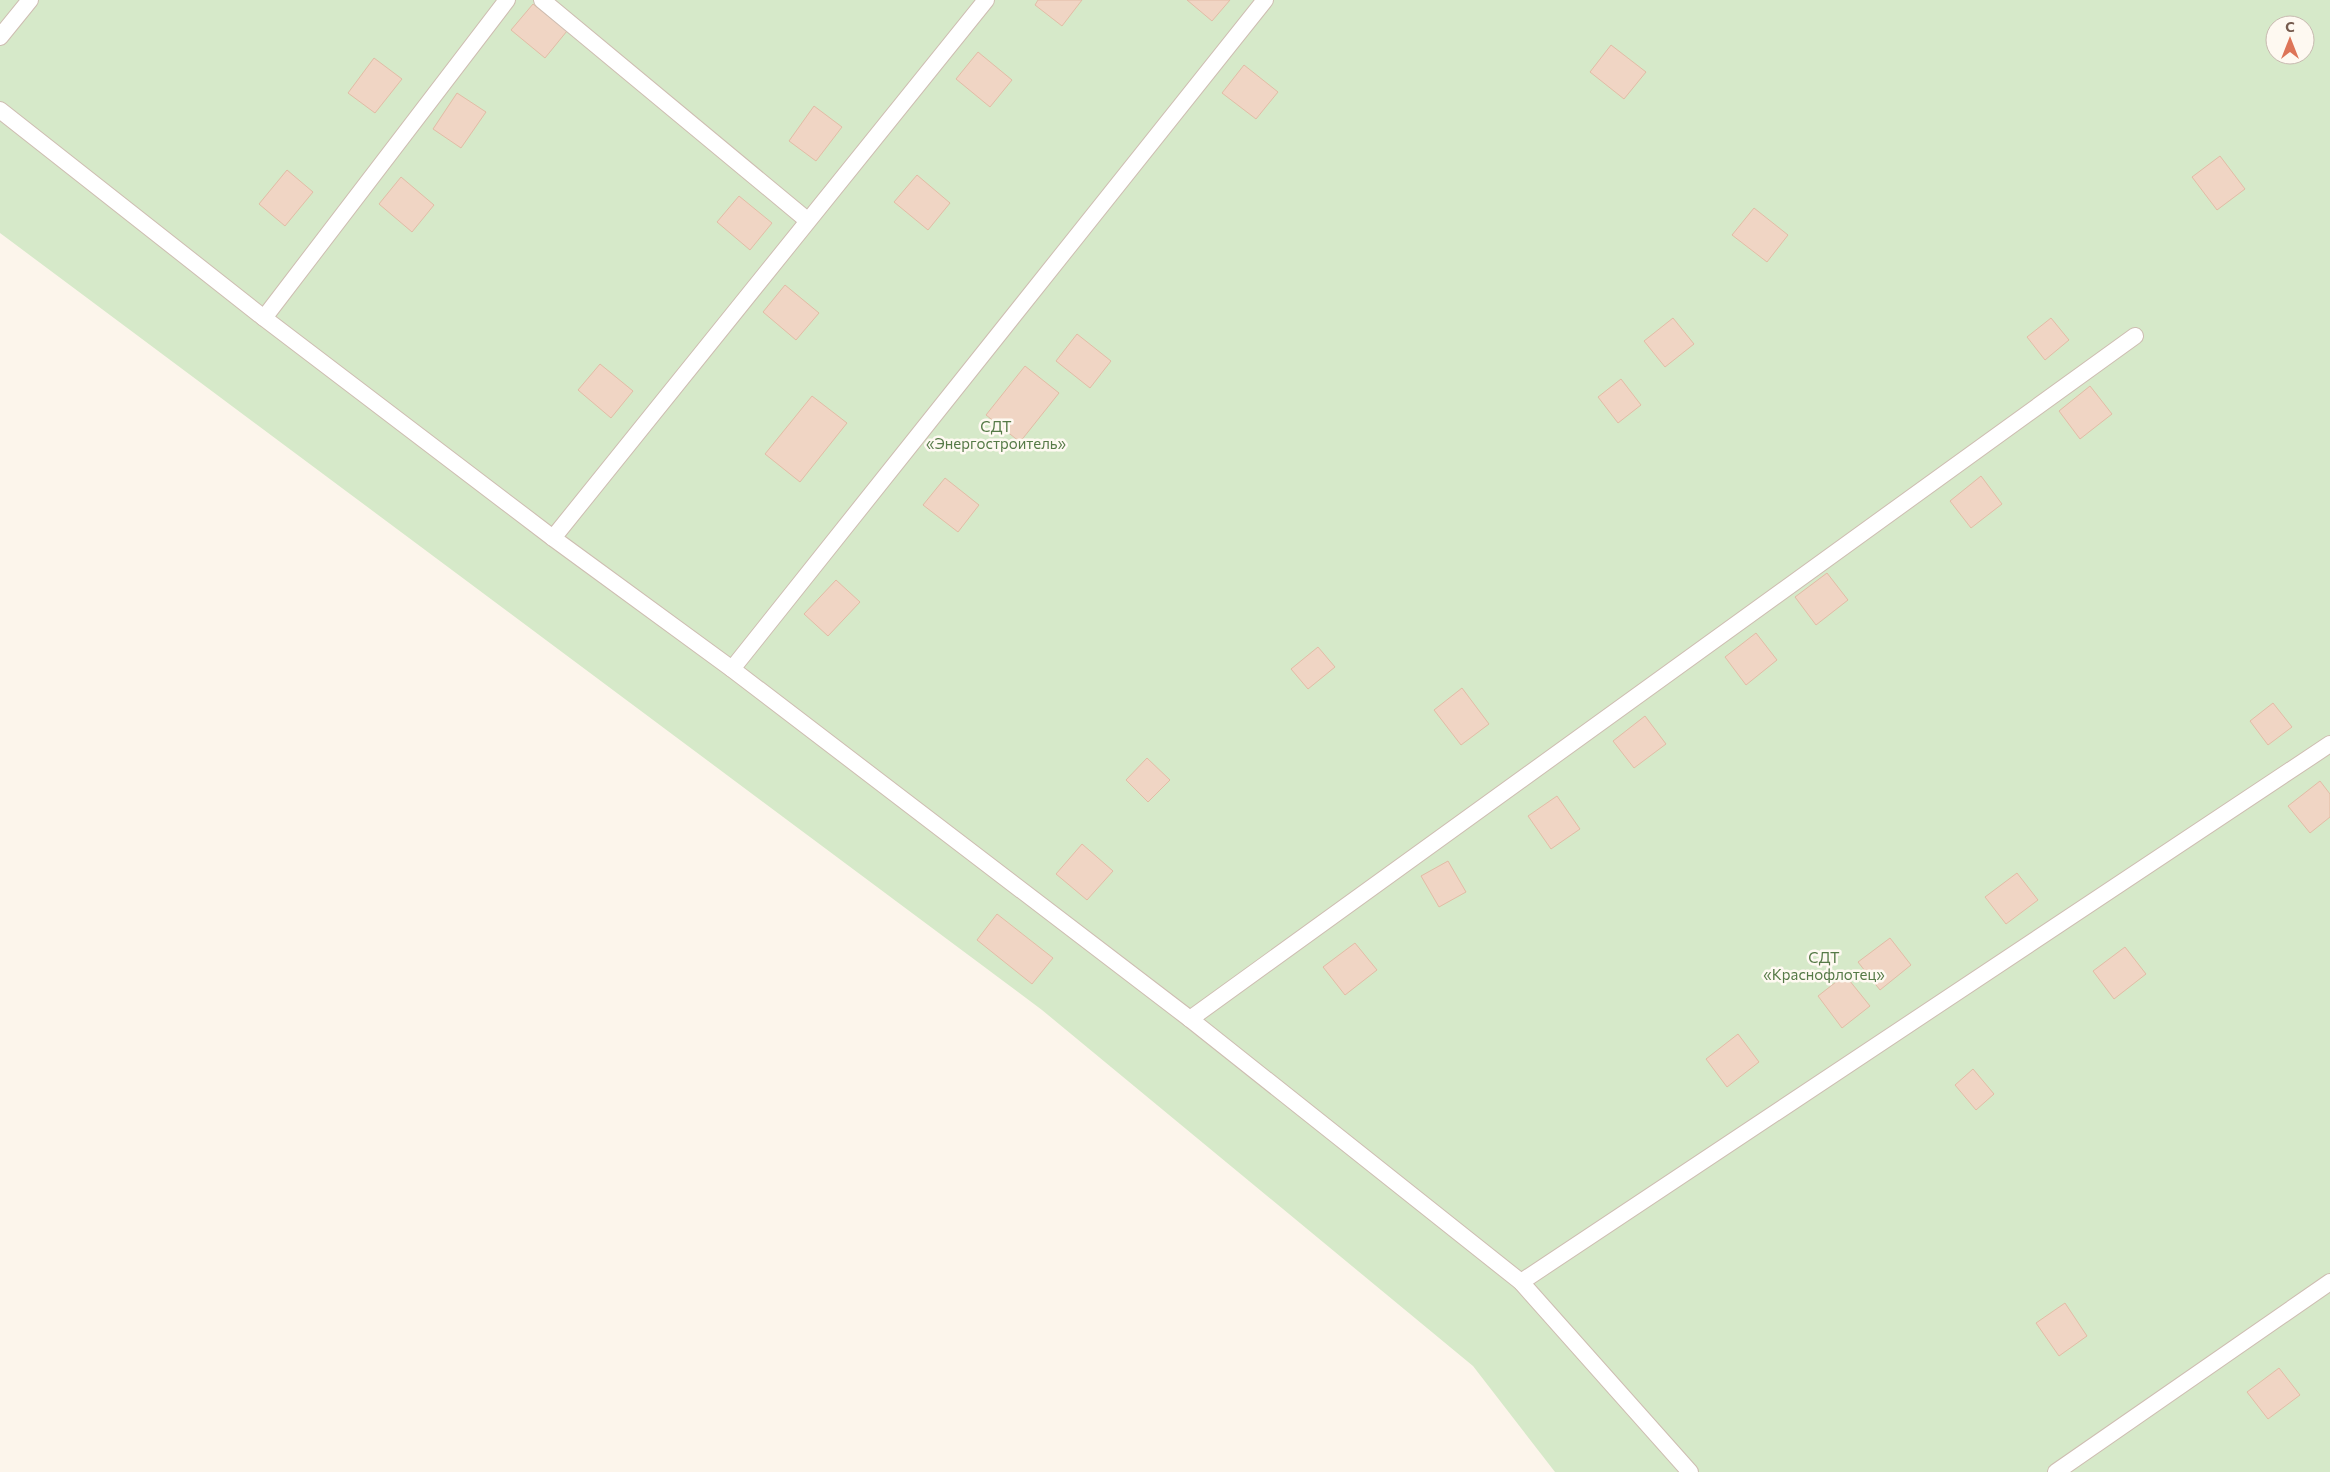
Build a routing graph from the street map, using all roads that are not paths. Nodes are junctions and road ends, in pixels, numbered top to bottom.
1 (30, 0) edge
2 (507, 0) edge
3 (542, 0) edge
4 (986, 0) edge
5 (1265, 0) edge
6 (0, 37) edge
7 (0, 110) edge
8 (807, 220) junction
9 (264, 318) junction
10 (2135, 336) dead end
11 (553, 538) junction
12 (732, 669) junction
13 (2330, 744) edge
14 (1190, 1019) junction
15 (1521, 1282) junction
16 (2330, 1282) edge
17 (1690, 1472) edge
18 (2056, 1472) edge

1 - 6 lane
2 - 9 lane
3 - 8 lane
4 - 8 lane
5 - 12 lane
7 - 9 lane
8 - 11 lane
9 - 11 lane
10 - 14 lane
11 - 12 lane
12 - 14 lane
13 - 15 lane
14 - 15 lane
15 - 17 lane
16 - 18 lane

